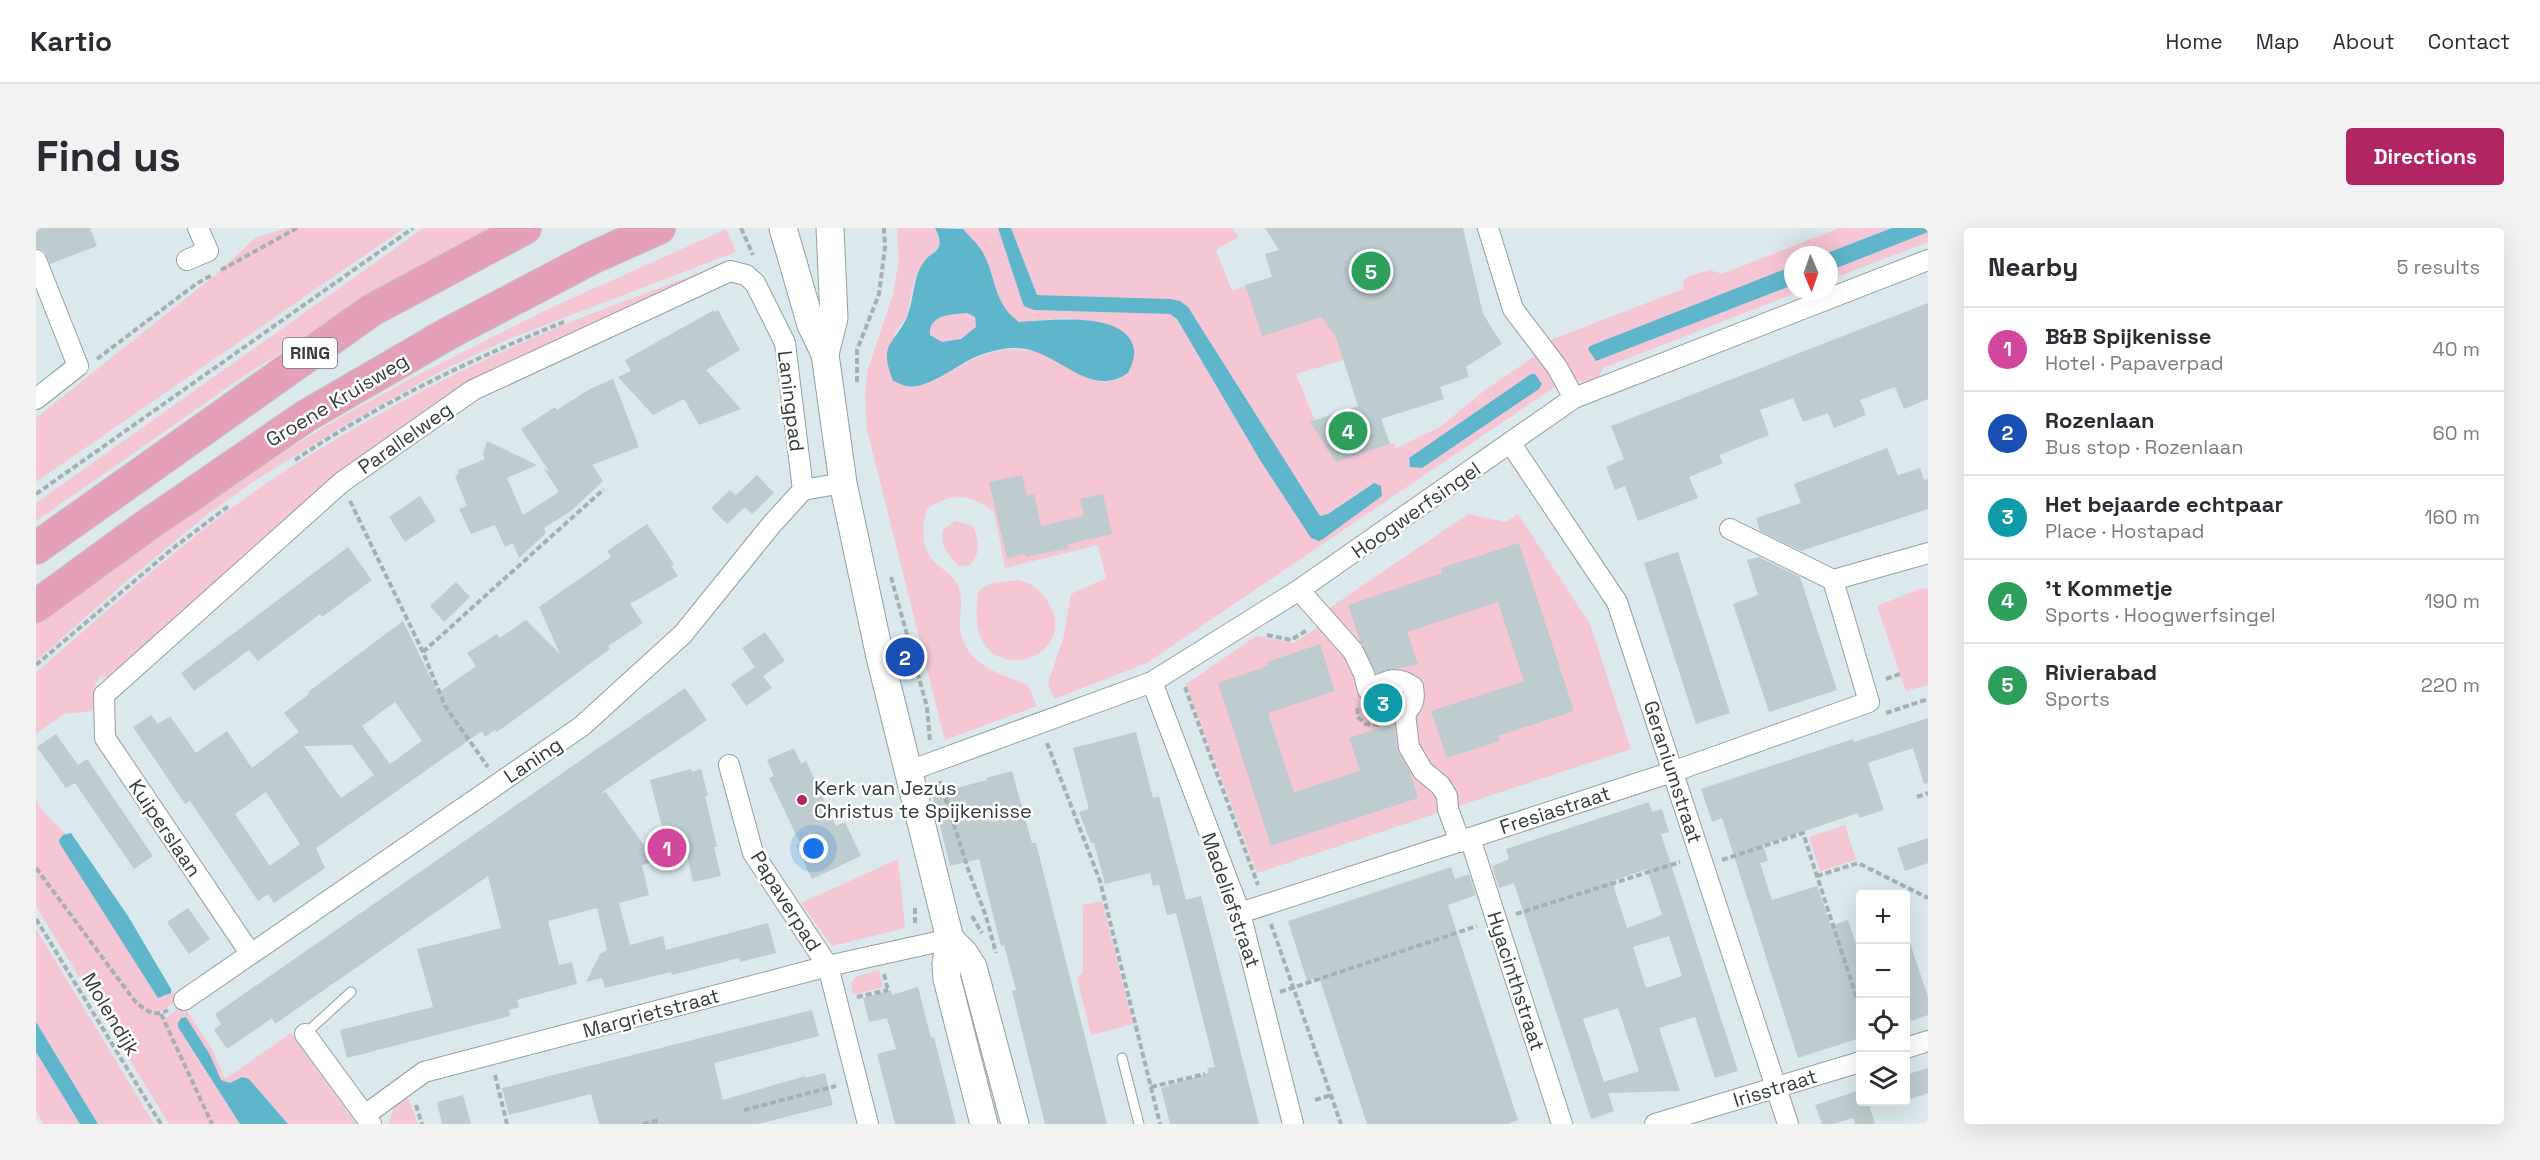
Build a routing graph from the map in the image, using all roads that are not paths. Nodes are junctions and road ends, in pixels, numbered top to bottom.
1 (198, 228) edge
2 (525, 228) edge
3 (659, 228) edge
4 (783, 228) edge
5 (830, 228) edge
6 (1488, 228) edge
7 (36, 260) edge
8 (187, 260) dead end
9 (1928, 260) edge
10 (755, 283) joint
11 (825, 354) junction
12 (1574, 398) junction
13 (36, 399) edge
14 (1511, 444) junction
15 (843, 483) junction
16 (802, 490) junction
17 (1730, 529) dead end
18 (36, 548) edge
19 (1928, 553) edge
20 (1833, 580) junction
21 (1299, 590) junction
22 (36, 606) edge
23 (1152, 682) junction
24 (104, 695) joint
25 (729, 765) dead end
26 (920, 767) junction
27 (1672, 772) junction
28 (1465, 840) junction
29 (1240, 914) junction
30 (950, 939) junction
31 (250, 953) junction
32 (828, 966) junction
33 (351, 992) dead end
34 (184, 1000) road end
35 (305, 1034) joint
36 (1928, 1041) edge
37 (1910, 1046) edge
38 (1122, 1058) dead end
39 (1856, 1063) edge
40 (1776, 1088) junction
41 (368, 1120) edge
42 (868, 1124) edge
43 (984, 1124) edge
44 (1015, 1124) edge
45 (1139, 1124) edge
46 (1293, 1124) edge
47 (1562, 1124) edge
48 (1655, 1124) edge
49 (1788, 1124) edge

1 - 8 street
2 - 18 main road, RING
3 - 22 main road, Groene Kruisweg / RING
4 - 11 street
5 - 11 street
6 - 12 street
7 - 13 street
9 - 12 street, Hoogwerfsingel
10 - 16 street, Laningpad
10 - 24 street, Parallelweg
11 - 15 street
12 - 14 street, Hoogwerfsingel
14 - 21 street, Hoogwerfsingel
14 - 27 street, Geraniumstraat
15 - 16 street
15 - 26 street
16 - 31 street, Laning
17 - 20 street
19 - 20 street
20 - 27 street, Fresiastraat
21 - 23 street, Hoogwerfsingel
21 - 28 street, Hyacinthstraat
23 - 26 street, Hoogwerfsingel
23 - 29 street, Madeliefstraat
24 - 31 street, Kuiperslaan
25 - 32 street, Papaverpad
26 - 30 street
27 - 28 street, Fresiastraat
27 - 40 street, Geraniumstraat
28 - 29 street, Fresiastraat
28 - 47 street, Hyacinthstraat
29 - 46 street, Madeliefstraat
30 - 32 street, Margrietstraat
30 - 43 street
30 - 44 street
31 - 34 street, Laning
32 - 41 street, Margrietstraat
32 - 42 street, Papaverpad
33 - 35 lane
35 - 41 street
36 - 37 street
38 - 45 lane
39 - 40 street, Irisstraat
40 - 48 street, Irisstraat
40 - 49 street, Geraniumstraat

